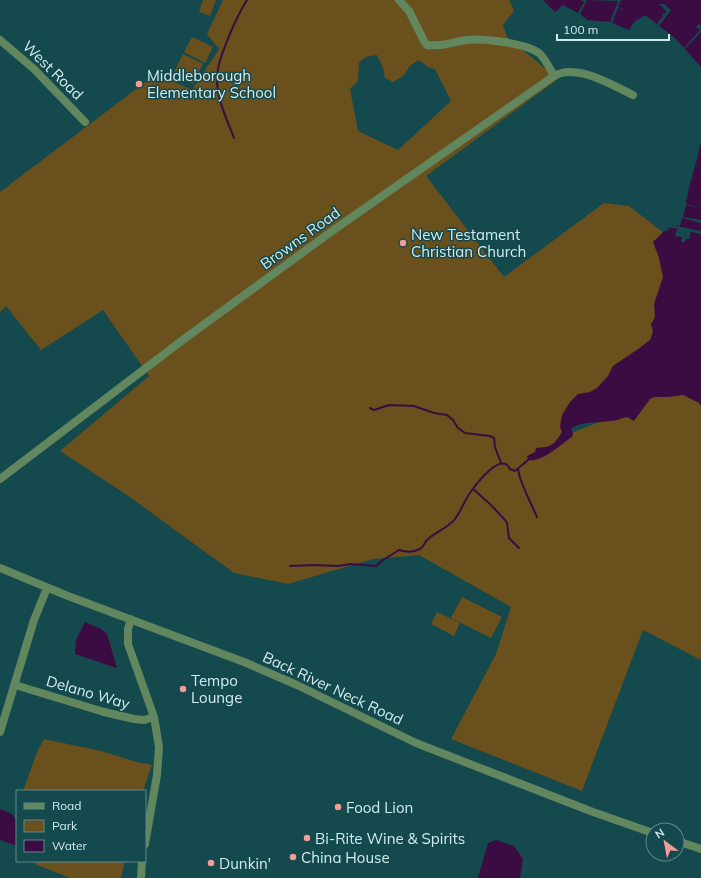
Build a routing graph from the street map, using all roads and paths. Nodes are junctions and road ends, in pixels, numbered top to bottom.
1 (399, 0) edge
2 (0, 40) edge
3 (554, 76) junction
4 (632, 95) dead end
5 (85, 122) dead end
6 (0, 479) edge
7 (0, 568) edge
8 (47, 588) junction
9 (131, 619) junction
10 (15, 685) junction
11 (154, 717) junction
12 (0, 732) edge
13 (645, 830) edge
14 (146, 838) edge
15 (685, 844) edge
16 (701, 849) edge
17 (141, 865) edge
18 (137, 878) edge
19 (141, 878) edge

1 - 3 street
2 - 5 street, West Road
3 - 4 street, Browns Road
3 - 6 street, Browns Road
7 - 8 street, Back River Neck Road
8 - 9 street, Back River Neck Road
8 - 10 street
9 - 11 street
9 - 13 street, Back River Neck Road
10 - 11 street, Delano Way
10 - 12 street
11 - 14 street
15 - 16 street
17 - 18 street
17 - 19 street

